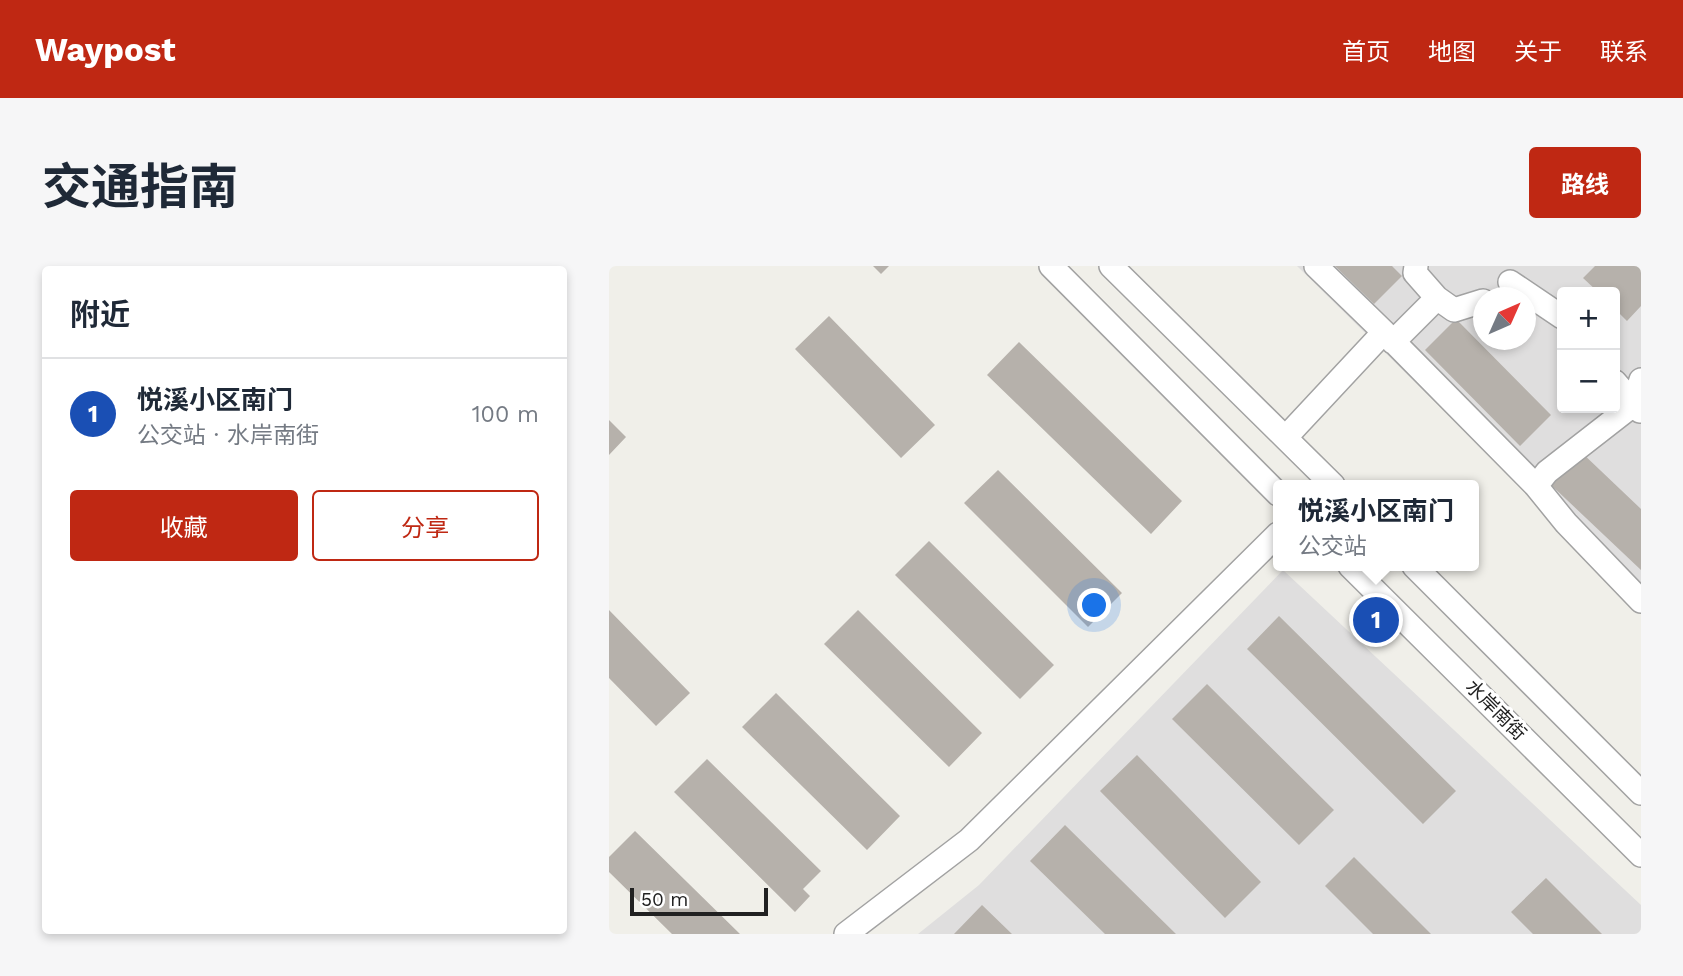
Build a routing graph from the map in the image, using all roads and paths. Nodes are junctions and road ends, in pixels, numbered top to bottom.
1 (1051, 266) edge
2 (1111, 266) edge
3 (1315, 266) edge
4 (1416, 266) edge
5 (1502, 282) edge
6 (1437, 298) junction
7 (1473, 304) edge
8 (1557, 314) edge
9 (1388, 337) junction
10 (1641, 380) edge
11 (1620, 388) edge
12 (1637, 408) edge
13 (1286, 437) junction
14 (1328, 480) edge
15 (1536, 486) junction
16 (1273, 489) edge
17 (1273, 539) edge
18 (1355, 571) edge
19 (1419, 571) edge
20 (1641, 601) edge
21 (1641, 793) edge
22 (1641, 855) edge
23 (846, 934) edge

1 - 16 street
2 - 13 street
3 - 9 street
4 - 6 street
5 - 8 street
6 - 7 street
6 - 9 street
9 - 13 street
9 - 15 street
10 - 12 street
11 - 12 street
12 - 15 street
13 - 14 street
15 - 20 street
17 - 23 street
18 - 22 street, 水岸南街
19 - 21 street

